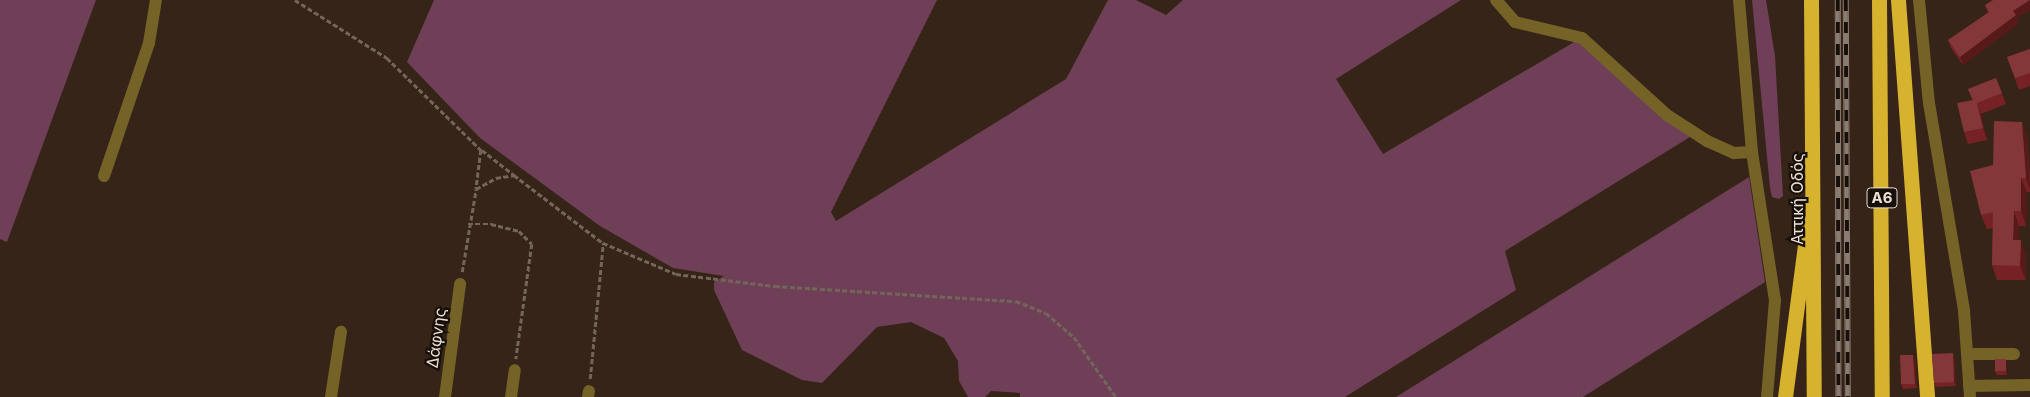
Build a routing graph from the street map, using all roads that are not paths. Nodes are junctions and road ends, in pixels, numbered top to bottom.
1 (156, 0) edge
2 (1496, 0) edge
3 (1740, 0) edge
4 (1811, 0) edge
5 (1879, 0) edge
6 (1898, 0) edge
7 (1919, 0) edge
8 (1752, 152) junction
9 (104, 176) dead end
10 (1815, 192) junction
11 (460, 284) road end
12 (341, 332) dead end
13 (1967, 354) junction
14 (2014, 354) dead end
15 (515, 370) road end
16 (2030, 385) edge
17 (1970, 391) edge
18 (331, 397) edge
19 (444, 397) edge
20 (511, 397) edge
21 (1767, 397) edge
22 (1785, 397) edge
23 (1814, 397) edge
24 (1882, 397) edge
25 (1927, 397) edge

1 - 9 street
2 - 8 street
3 - 8 street
4 - 10 highway, Αττική Οδός
5 - 24 highway, Α6
6 - 25 highway
7 - 13 street
8 - 21 street
10 - 22 highway
10 - 23 highway, Αττική Οδός
11 - 19 street, Δάφνης
12 - 18 street
13 - 14 street
13 - 17 street
15 - 20 street
16 - 17 street

